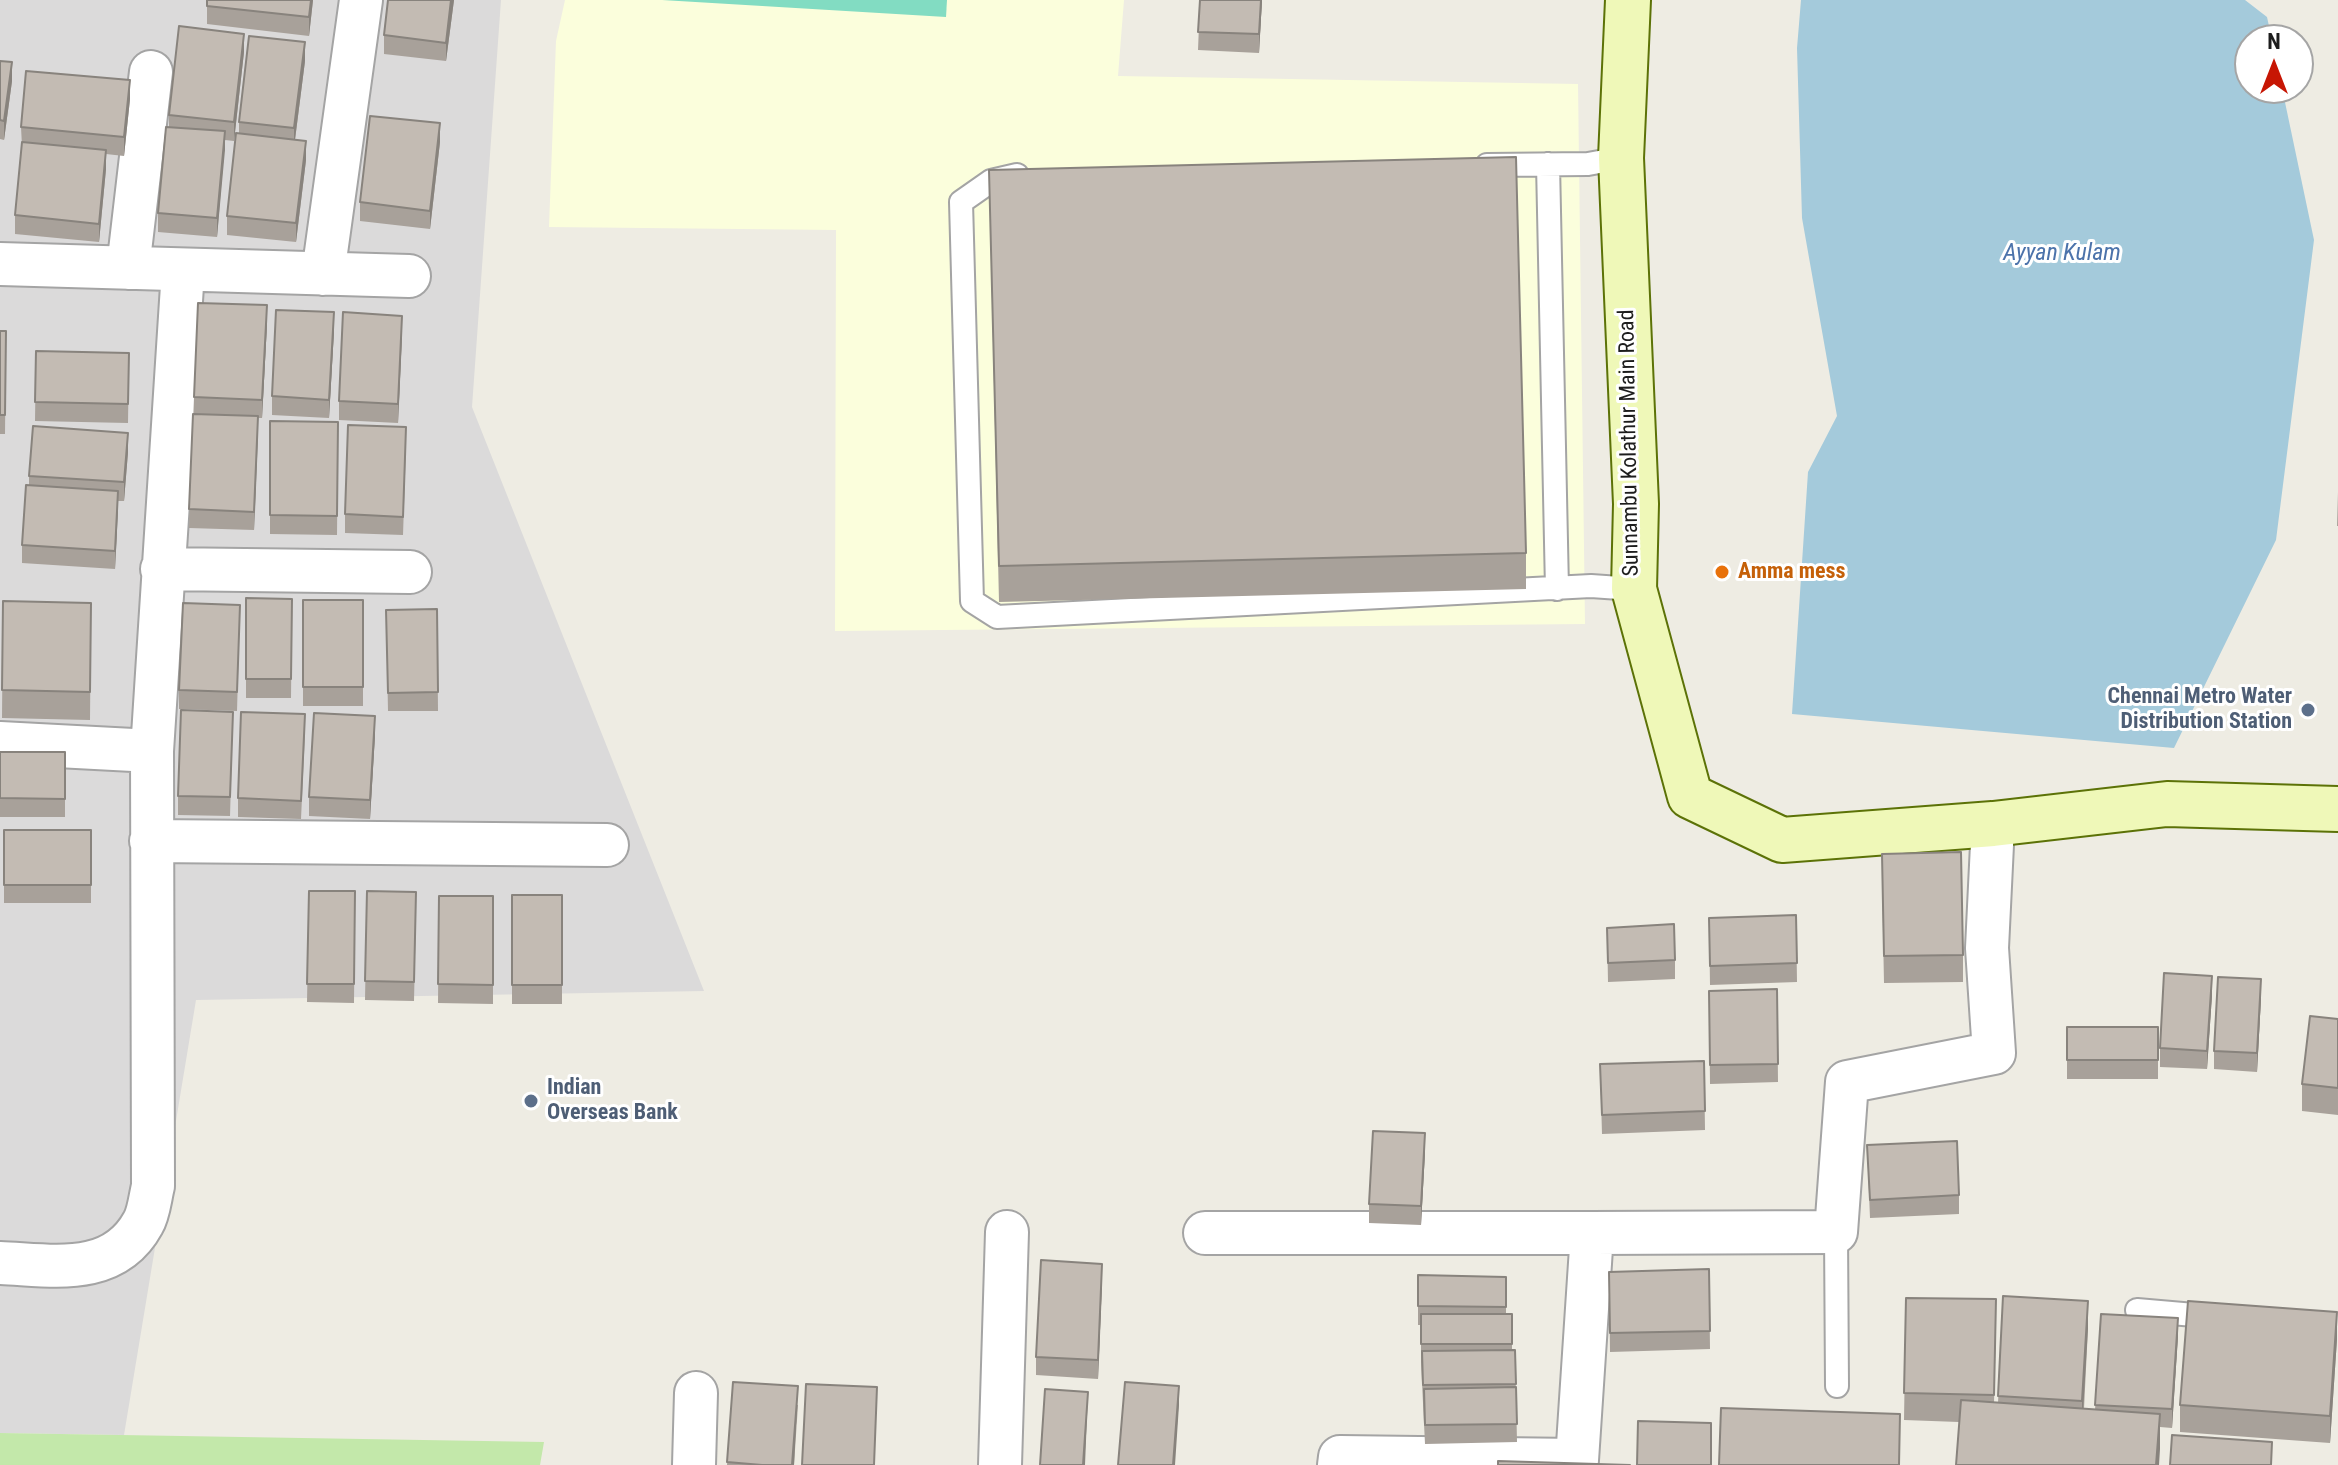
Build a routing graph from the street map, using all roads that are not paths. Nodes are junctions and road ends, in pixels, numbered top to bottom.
1 (361, 0) edge
2 (1628, 0) edge
3 (151, 72) dead end
4 (1621, 158) junction
5 (1548, 164) junction
6 (1469, 166) edge
7 (1041, 173) edge
8 (0, 264) edge
9 (128, 268) junction
10 (183, 270) junction
11 (323, 274) junction
12 (409, 276) dead end
13 (162, 569) junction
14 (410, 572) dead end
15 (1557, 589) junction
16 (1634, 589) junction
17 (0, 743) edge
18 (152, 751) junction
19 (2338, 809) edge
20 (1993, 824) junction
21 (151, 841) junction
22 (607, 845) dead end
23 (1007, 1232) dead end
24 (1836, 1232) junction
25 (1205, 1233) dead end
26 (1592, 1233) junction
27 (0, 1263) edge
28 (2137, 1310) dead end
29 (2246, 1319) edge
30 (1837, 1386) dead end
31 (696, 1393) dead end
32 (694, 1465) edge
33 (1000, 1465) edge
34 (1339, 1465) edge

1 - 11 street
2 - 4 street, Sunnambu Kolathur Main Road
3 - 9 street
4 - 5 lane
4 - 16 street, Sunnambu Kolathur Main Road
5 - 6 lane
5 - 15 lane
7 - 15 lane
8 - 9 street
9 - 10 street
10 - 11 street
10 - 13 street
11 - 12 street
13 - 14 street
13 - 18 street
15 - 16 lane
16 - 20 street, Sunnambu Kolathur Main Road
17 - 18 street
18 - 21 street
19 - 20 street, Sunnambu Kolathur Main Road
20 - 24 street
21 - 22 street
21 - 27 street
23 - 33 street
24 - 26 street
24 - 30 lane
25 - 26 street
26 - 34 street
28 - 29 lane
31 - 32 street

